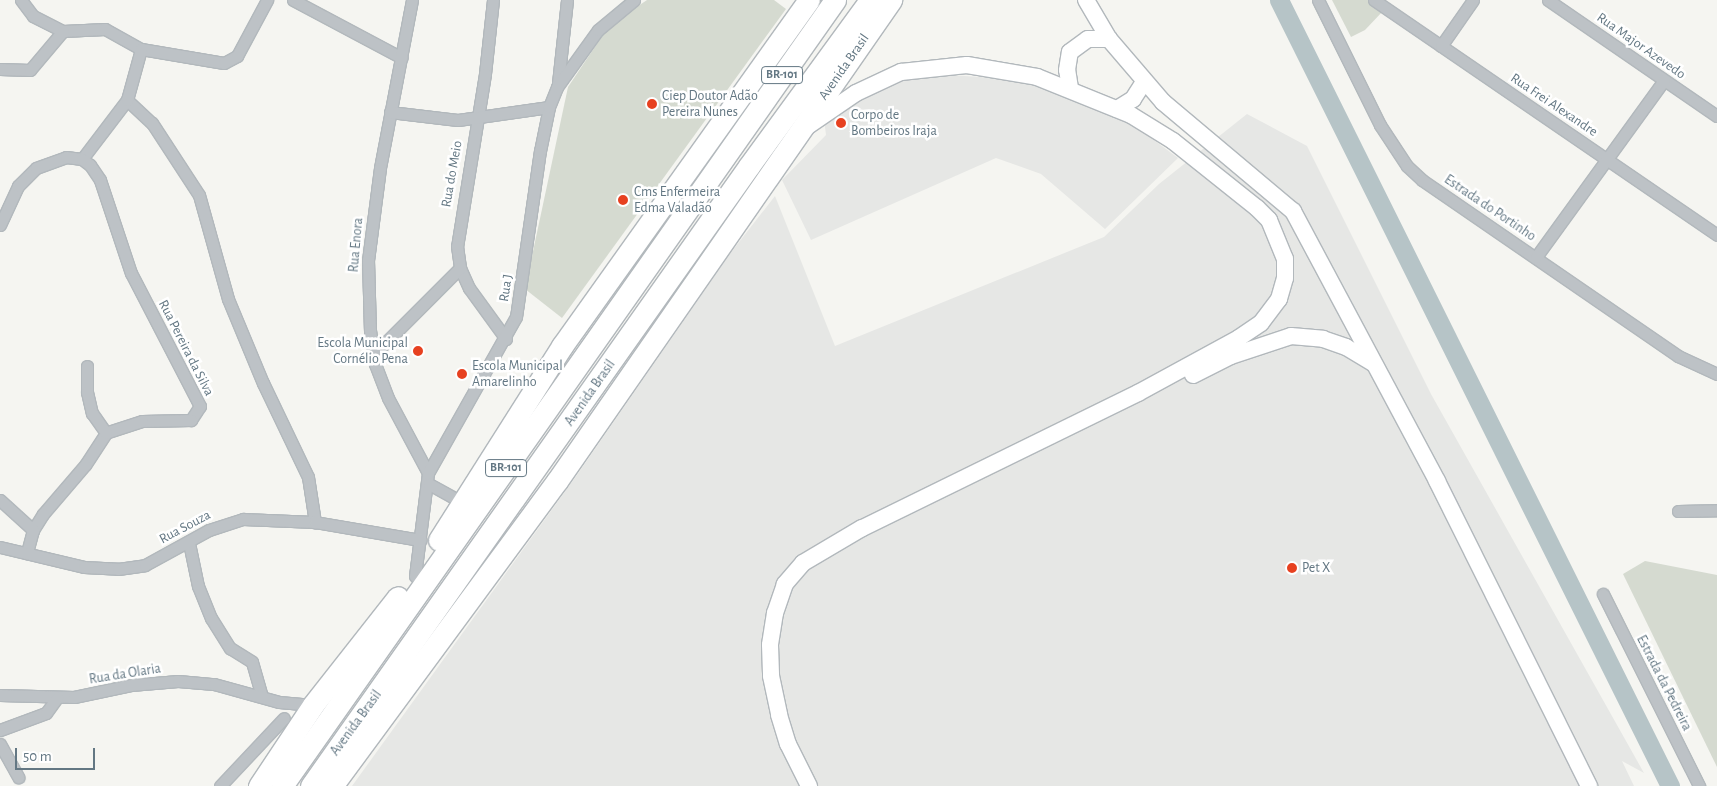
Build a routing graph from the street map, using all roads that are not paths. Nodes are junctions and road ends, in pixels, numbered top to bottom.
1 (21, 0) edge
2 (267, 0) edge
3 (292, 0) edge
4 (412, 0) edge
5 (493, 0) edge
6 (567, 0) edge
7 (634, 0) edge
8 (809, 0) edge
9 (835, 0) edge
10 (870, 0) edge
11 (892, 0) edge
12 (1086, 0) edge
13 (1318, 0) edge
14 (1374, 0) edge
15 (1473, 0) edge
16 (1548, 0) edge
17 (63, 31) junction
18 (1109, 39) junction
19 (1441, 46) junction
20 (141, 49) junction
21 (402, 58) junction
22 (0, 69) edge
23 (812, 80) junction
24 (1664, 80) junction
25 (1144, 82) junction
26 (558, 88) junction
27 (1070, 88) junction
28 (127, 100) junction
29 (549, 107) junction
30 (1118, 109) junction
31 (390, 112) junction
32 (1717, 116) edge
33 (477, 119) junction
34 (802, 131) junction
35 (82, 159) junction
36 (1608, 160) junction
37 (0, 225) edge
38 (1717, 235) edge
39 (1536, 257) junction
40 (460, 268) junction
41 (660, 333) junction
42 (506, 339) junction
43 (374, 354) junction
44 (1374, 364) junction
45 (87, 366) dead end
46 (1717, 374) edge
47 (1138, 393) junction
48 (106, 433) junction
49 (428, 478) junction
50 (0, 500) edge
51 (462, 502) junction
52 (1717, 510) edge
53 (1678, 511) dead end
54 (315, 522) junction
55 (33, 530) junction
56 (420, 540) junction
57 (189, 544) junction
58 (0, 547) edge
59 (27, 553) junction
60 (415, 576) junction
61 (1603, 594) dead end
62 (444, 636) junction
63 (0, 695) edge
64 (262, 697) junction
65 (399, 697) junction
66 (57, 698) junction
67 (279, 702) junction
68 (313, 705) junction
69 (288, 727) junction
70 (0, 730) edge
71 (0, 744) edge
72 (18, 776) dead end
73 (220, 786) edge
74 (259, 786) edge
75 (282, 786) edge
76 (311, 786) edge
77 (321, 786) edge
78 (332, 786) edge
79 (346, 786) edge
80 (809, 786) edge
81 (1589, 786) edge
82 (1699, 786) edge

1 - 17 street
2 - 20 street
3 - 21 street
4 - 21 street, Rua Enora
5 - 33 street, Rua do Meio
6 - 26 street, Rua J
7 - 26 street, Rua J
8 - 51 highway, BR-101
9 - 75 highway, Avenida Brasil / BR-101
10 - 23 highway, Avenida Brasil / BR-101
11 - 34 highway, Avenida Brasil
12 - 18 street
13 - 39 street, Estrada do Portinho
14 - 19 street, Rua Frei Alexandre
15 - 19 street
16 - 24 street, Rua Major Azevedo
17 - 20 street
17 - 22 street
18 - 25 street
18 - 27 street
19 - 36 street, Rua Frei Alexandre
20 - 28 street
21 - 31 street, Rua Enora
23 - 41 highway
23 - 76 highway, Avenida Brasil / BR-101
24 - 32 street, Rua Major Azevedo
24 - 36 street
25 - 30 street
25 - 44 street
26 - 29 street, Rua J
27 - 30 street
27 - 34 street
28 - 35 street
28 - 54 street
29 - 33 street
29 - 42 street, Rua J
30 - 47 street
31 - 33 street
31 - 43 street, Rua Enora
33 - 40 street, Rua do Meio
34 - 41 highway, Avenida Brasil
35 - 37 street
35 - 48 street, Rua Pereira da Silva
36 - 38 street, Rua Frei Alexandre
36 - 39 street
39 - 46 street, Estrada do Portinho
40 - 42 street, Rua do Meio
40 - 43 street
41 - 62 highway, Avenida Brasil
42 - 49 street, Rua J
43 - 49 street, Rua Enora
44 - 47 street
44 - 81 street
45 - 48 street
47 - 80 street
48 - 55 street
49 - 51 street
49 - 56 street
50 - 55 street
51 - 60 highway, BR-101
52 - 53 street
54 - 56 street, Rua Souza
54 - 57 street, Rua Souza
55 - 59 street
56 - 60 street
57 - 59 street, Rua Souza
57 - 64 street
58 - 59 street, Rua Souza
60 - 68 highway, BR-101
61 - 82 street, Estrada da Pedreira
62 - 65 highway, Avenida Brasil
62 - 77 highway
63 - 66 street, Rua da Olaria
64 - 66 street, Rua da Olaria
64 - 67 street, Rua da Olaria
65 - 78 highway, Avenida Brasil
65 - 79 highway, Avenida Brasil
66 - 70 street
67 - 68 street, Rua da Olaria
67 - 69 street
68 - 69 highway, BR-101
69 - 73 street
69 - 74 highway, BR-101
71 - 72 street

